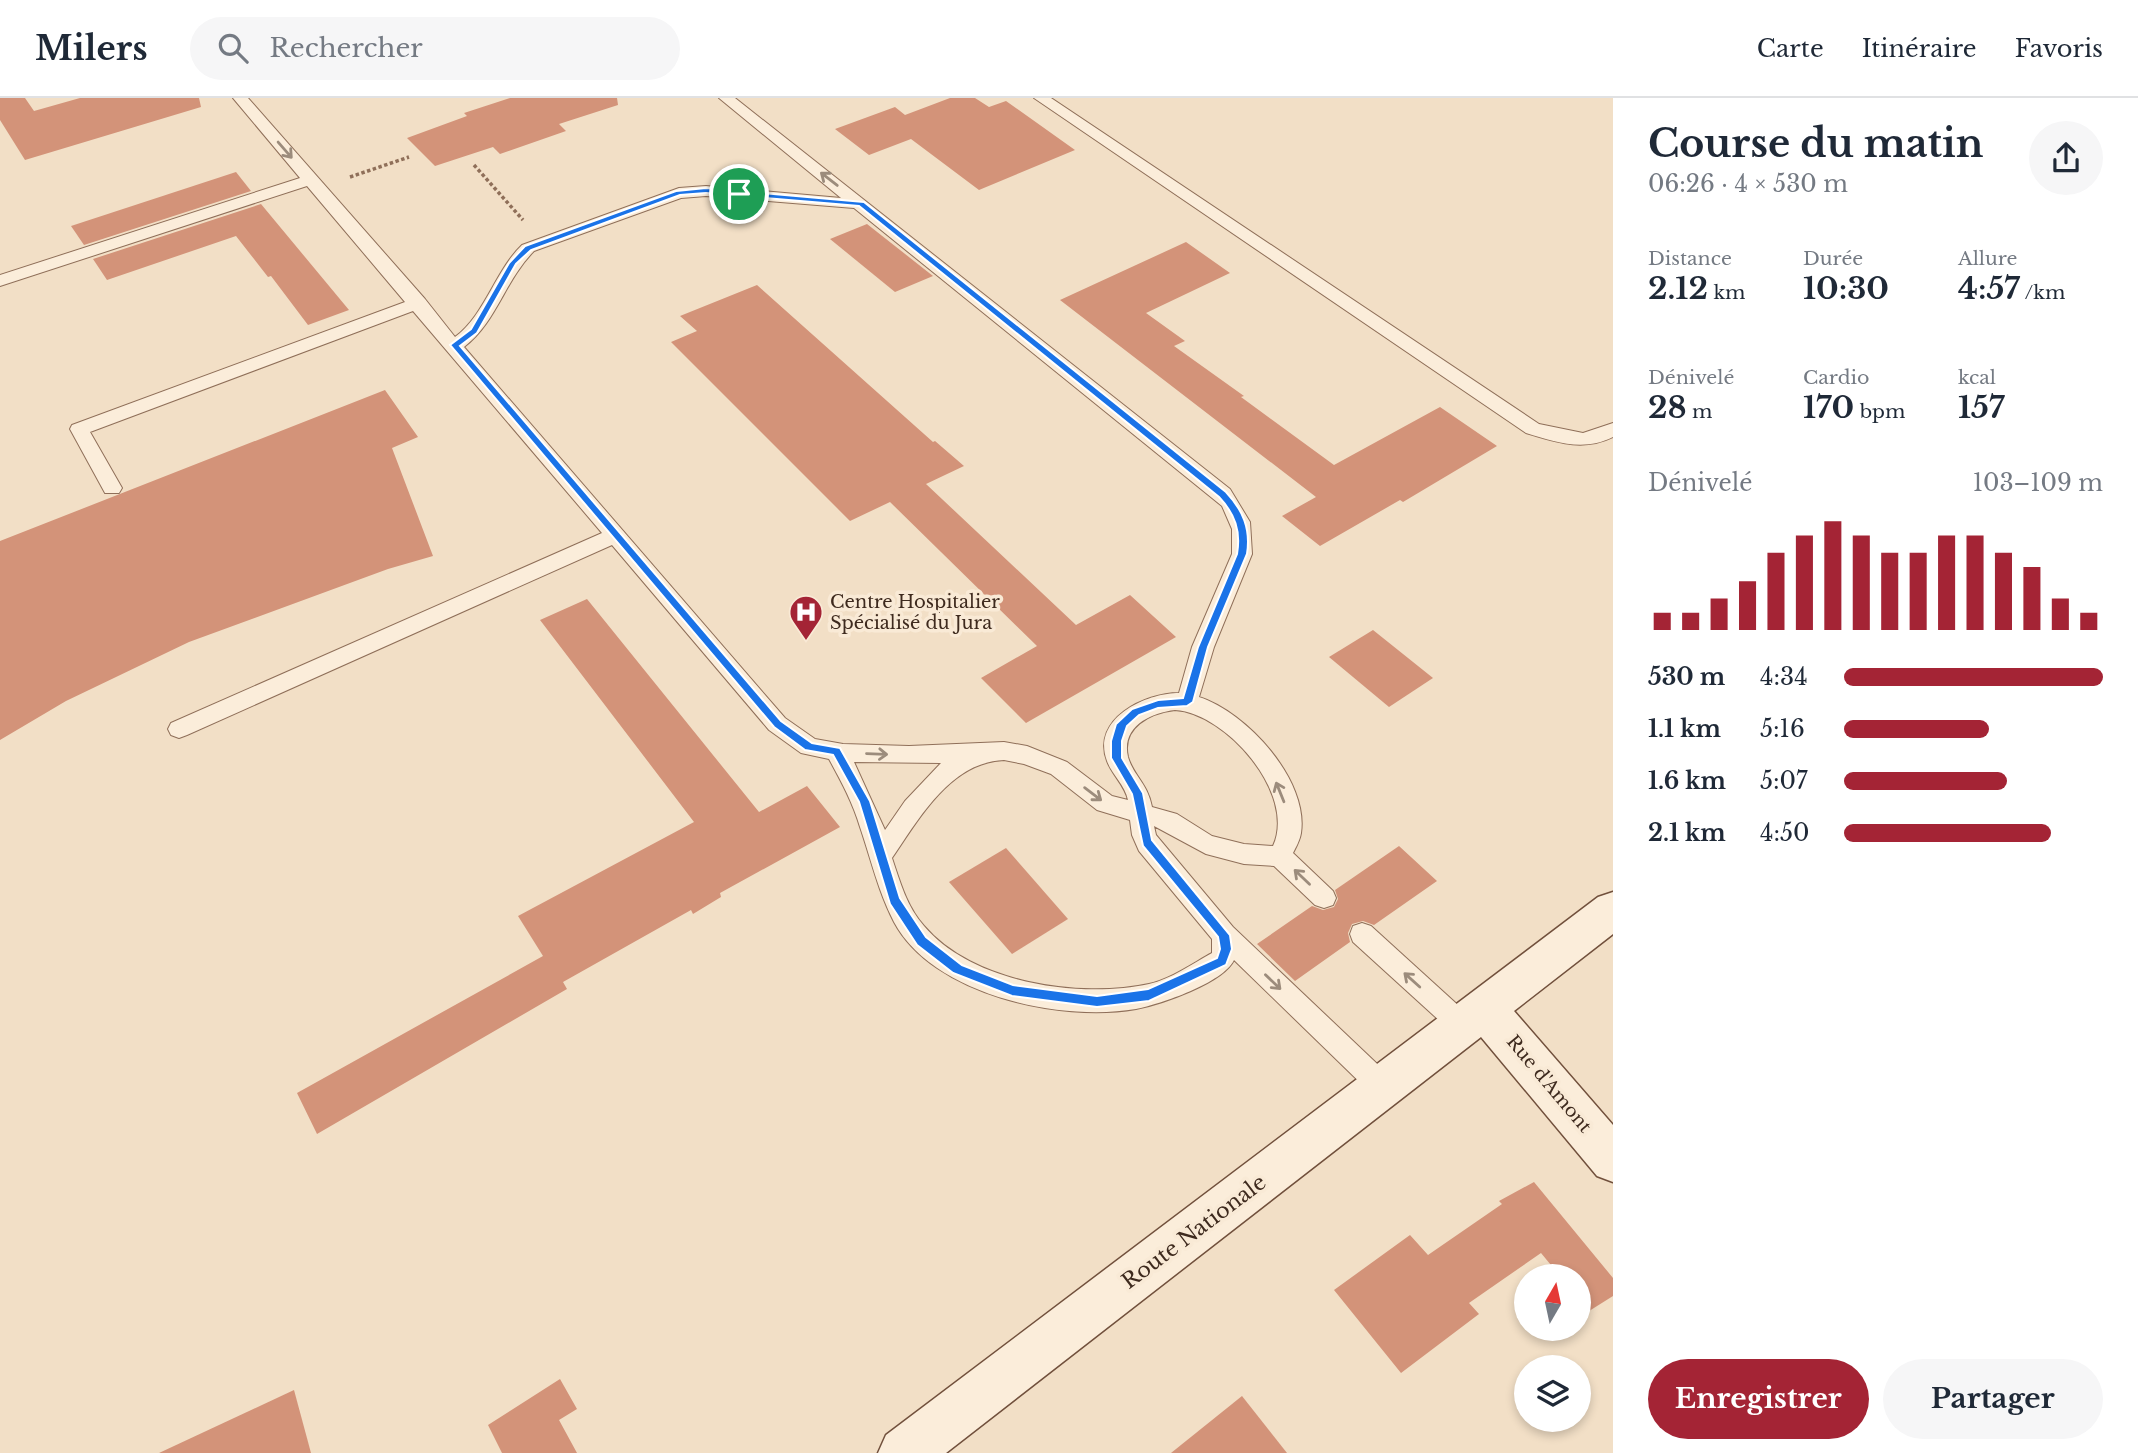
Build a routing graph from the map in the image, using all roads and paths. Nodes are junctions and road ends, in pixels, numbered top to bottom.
1 (240, 98) edge
2 (726, 98) edge
3 (1041, 98) edge
4 (408, 157) dead end
5 (474, 165) dead end
6 (313, 184) junction
7 (861, 204) junction
8 (543, 241) junction
9 (0, 281) edge
10 (419, 303) junction
11 (455, 345) junction
12 (1613, 429) edge
13 (112, 488) dead end
14 (616, 535) junction
15 (1187, 702) junction
16 (179, 729) dead end
17 (836, 752) junction
18 (985, 752) junction
19 (1140, 814) junction
20 (1280, 856) junction
21 (880, 857) junction
22 (1324, 898) dead end
23 (1613, 910) edge
24 (1362, 934) dead end
25 (1224, 935) junction
26 (1472, 1017) junction
27 (1383, 1087) junction
28 (1613, 1160) edge
29 (904, 1453) edge

1 -> 6 lane
7 -> 2 lane
3 - 12 lane
4 - 6 path
5 - 8 path
6 - 9 lane
6 - 10 lane
7 - 8 lane
7 - 15 lane
8 - 11 lane
10 - 11 lane
10 - 13 lane
11 - 14 lane
14 - 16 lane
14 - 17 lane
15 - 19 lane
20 -> 15 lane
17 -> 18 lane
17 - 21 lane
18 -> 19 lane
18 - 21 lane
19 - 20 lane
19 - 25 lane
22 -> 20 lane
21 - 25 lane
23 - 26 main road, Route Nationale
26 -> 24 lane
25 -> 27 lane
26 - 27 main road, Route Nationale
26 - 28 main road, Rue d'Amont
27 - 29 main road, Route Nationale

